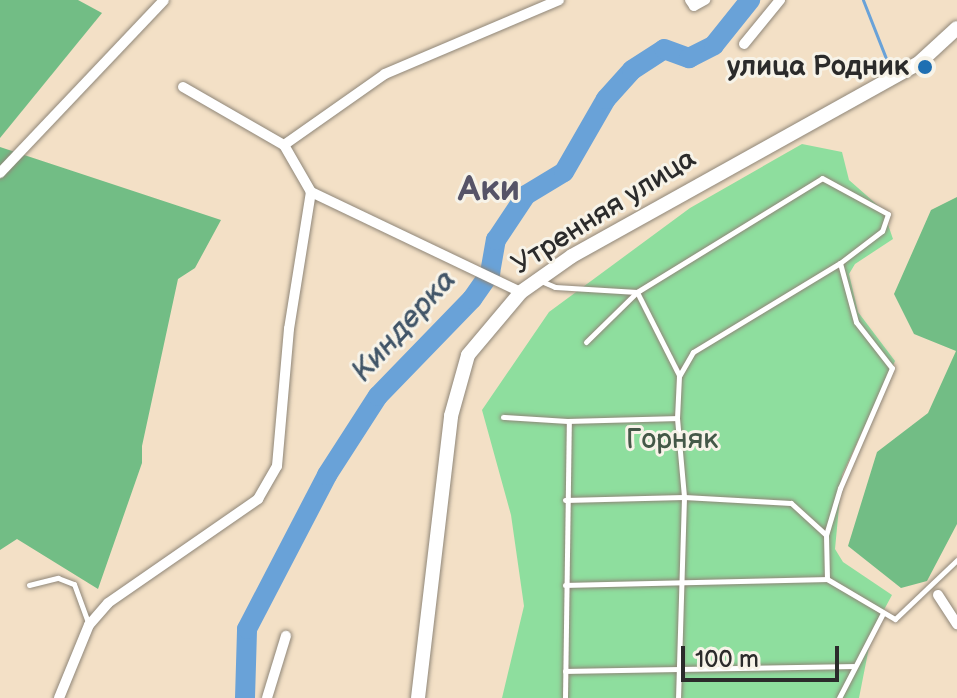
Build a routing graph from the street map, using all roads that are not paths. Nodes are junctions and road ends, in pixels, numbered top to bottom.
1 (164, 0) edge
2 (559, 0) edge
3 (690, 0) edge
4 (705, 0) edge
5 (780, 0) edge
6 (957, 28) edge
7 (744, 44) dead end
8 (183, 87) dead end
9 (284, 145) junction
10 (0, 173) edge
11 (311, 192) junction
12 (840, 263) junction
13 (537, 279) junction
14 (521, 292) junction
15 (637, 292) junction
16 (586, 342) dead end
17 (679, 376) junction
18 (503, 417) dead end
19 (677, 418) junction
20 (569, 421) junction
21 (684, 497) junction
22 (565, 500) junction
23 (826, 535) junction
24 (957, 560) edge
25 (827, 579) junction
26 (29, 585) dead end
27 (565, 585) junction
28 (678, 585) junction
29 (938, 595) dead end
30 (883, 613) junction
31 (957, 624) edge
32 (89, 625) junction
33 (286, 636) dead end
34 (853, 666) junction
35 (565, 671) junction
36 (677, 671) junction
37 (59, 698) edge
38 (267, 698) edge
39 (418, 698) edge
40 (565, 698) edge
41 (678, 698) edge
42 (839, 698) edge

1 - 10 street
2 - 9 street
3 - 4 street
5 - 7 street
6 - 13 street, Утренняя улица
8 - 9 street
9 - 11 street
11 - 14 street
11 - 32 street
12 - 15 lane
12 - 17 lane
12 - 23 lane
13 - 14 street, Утренняя улица
13 - 15 lane
14 - 39 street, Утренняя улица
15 - 16 lane
15 - 17 lane
17 - 19 lane
18 - 20 lane
19 - 20 lane
19 - 21 lane
20 - 22 lane
21 - 22 lane
21 - 23 lane
21 - 28 lane
22 - 27 lane
23 - 25 lane
24 - 30 lane
25 - 28 lane
25 - 30 lane
26 - 32 lane
27 - 28 lane
27 - 35 lane
28 - 36 lane
29 - 31 street
30 - 34 lane
32 - 37 street
33 - 38 street
34 - 36 lane
34 - 42 lane
35 - 36 lane
35 - 40 lane
36 - 41 lane

